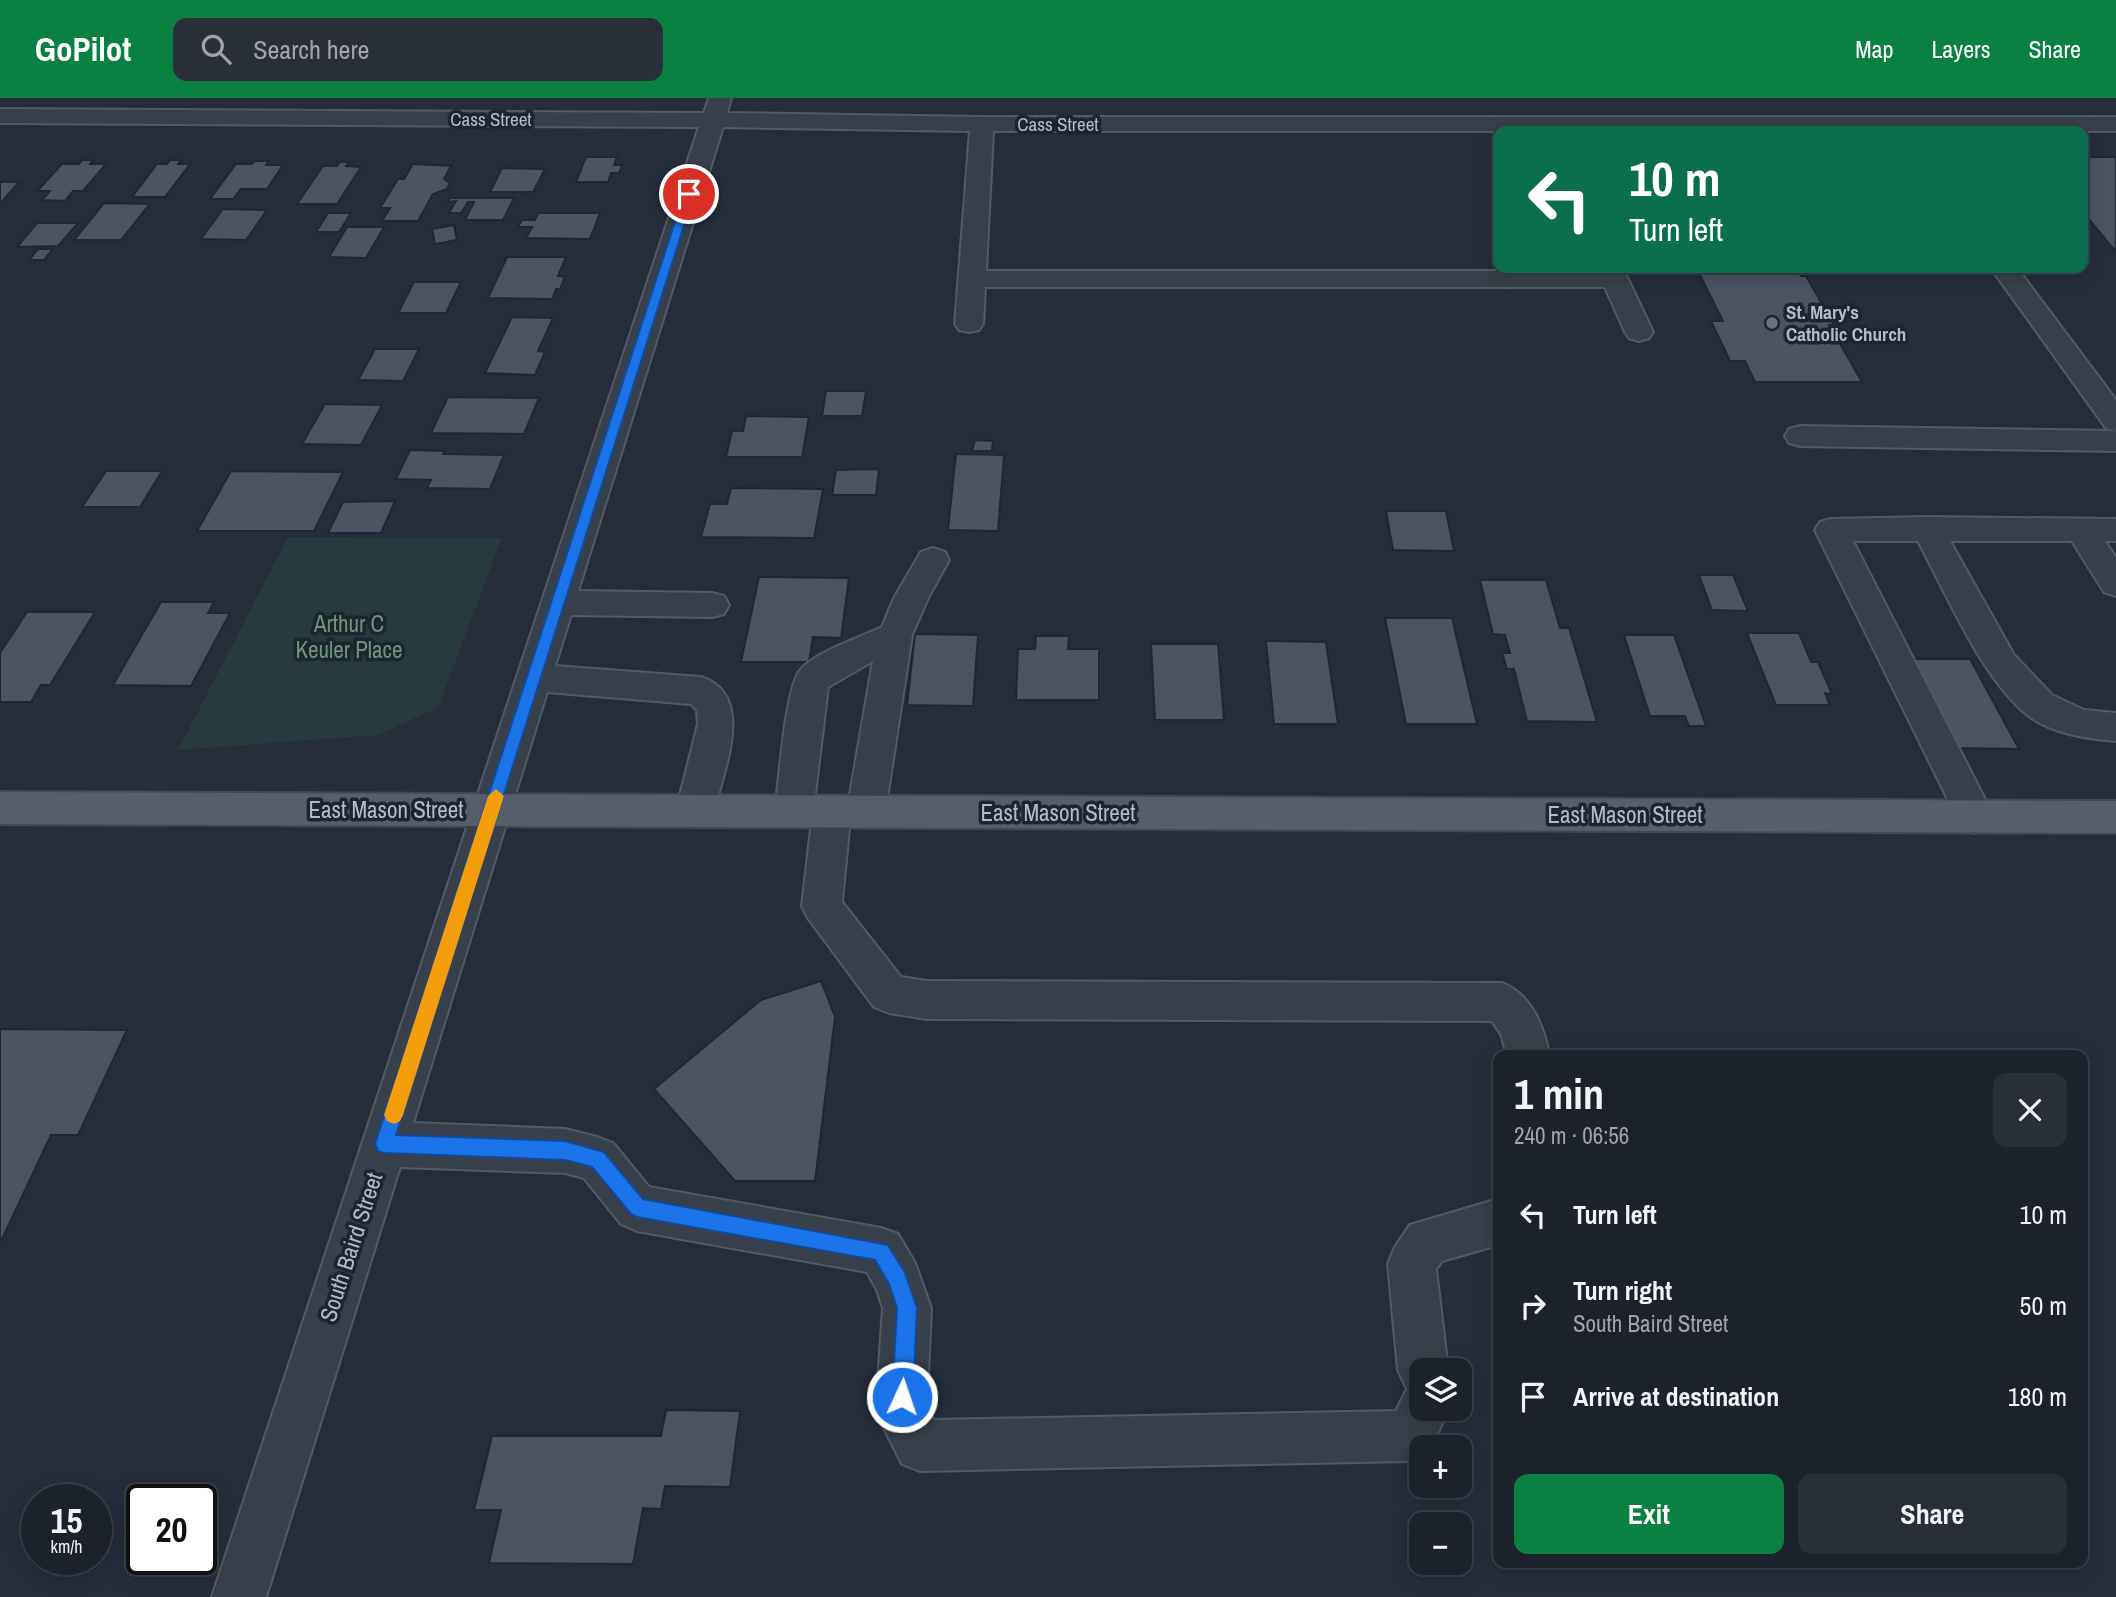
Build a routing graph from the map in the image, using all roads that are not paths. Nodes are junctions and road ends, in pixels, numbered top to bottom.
1 (716, 109) edge
2 (0, 116) edge
3 (1896, 120) edge
4 (982, 124) junction
5 (2116, 124) edge
6 (2008, 273) edge
7 (972, 279) junction
8 (969, 324) dead end
9 (1639, 332) dead end
10 (2116, 421) edge
11 (1800, 436) dead end
12 (2116, 441) edge
13 (1927, 528) junction
14 (2081, 530) junction
15 (2116, 530) edge
16 (933, 561) dead end
17 (2116, 584) edge
18 (558, 603) junction
19 (712, 605) dead end
20 (895, 635) junction
21 (534, 678) junction
22 (2116, 727) edge
23 (0, 808) edge
24 (491, 810) junction
25 (695, 811) junction
26 (831, 812) junction
27 (1975, 817) junction
28 (2116, 817) edge
29 (1527, 1050) edge
30 (384, 1144) junction
31 (1493, 1223) edge
32 (1422, 1358) edge
33 (1418, 1421) edge
34 (239, 1597) edge

1 - 2 street, Cass Street
1 - 4 street, Cass Street
1 - 18 street, South Baird Street
3 - 4 street, Cass Street
3 - 5 street, Cass Street
4 - 7 street
6 - 10 street
7 - 8 street
7 - 9 street
11 - 12 street
13 - 14 street
13 - 22 street
13 - 27 street
14 - 15 street
14 - 17 street
16 - 20 street
18 - 19 street
18 - 21 street, South Baird Street
20 - 26 street
20 - 26 street
21 - 24 street, South Baird Street
21 - 25 street
23 - 24 main road, East Mason Street
24 - 25 main road, East Mason Street
24 - 30 street, South Baird Street
25 - 26 main road, East Mason Street
26 - 27 main road, East Mason Street
26 - 29 street
27 - 28 main road, East Mason Street
30 - 33 street
30 - 34 street, South Baird Street
31 - 32 street

